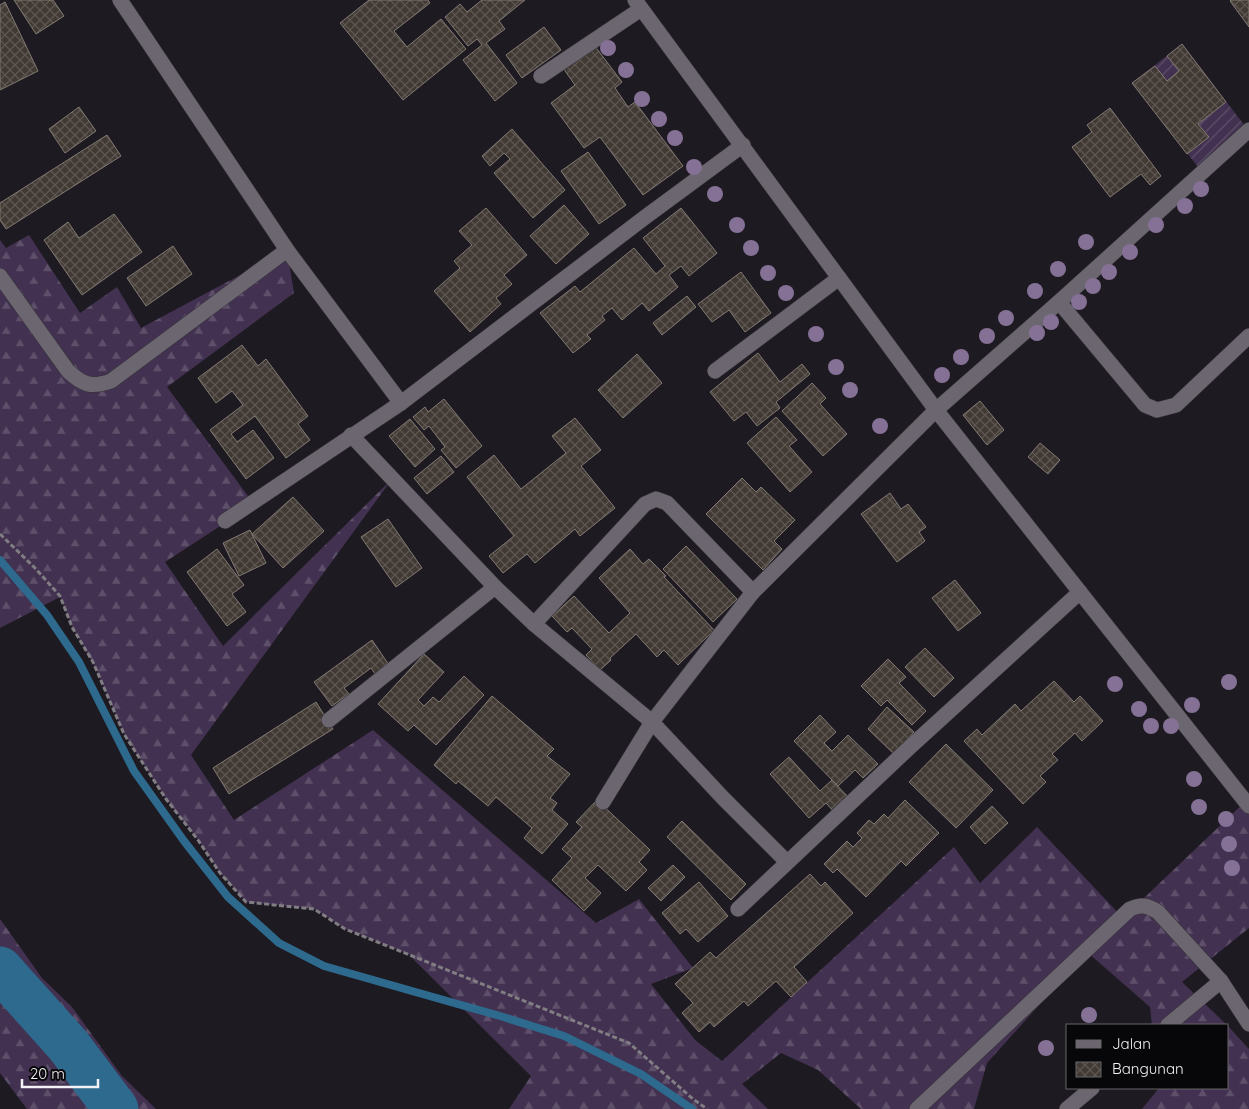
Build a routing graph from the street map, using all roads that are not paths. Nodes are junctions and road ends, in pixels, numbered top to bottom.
1 (120, 0) edge
2 (638, 4) edge
3 (541, 76) dead end
4 (1249, 130) edge
5 (742, 145) junction
6 (287, 250) junction
7 (0, 276) edge
8 (839, 278) junction
9 (1059, 302) junction
10 (1249, 336) edge
11 (715, 371) dead end
12 (402, 403) junction
13 (936, 410) junction
14 (351, 436) junction
15 (225, 521) dead end
16 (495, 587) junction
17 (753, 592) junction
18 (1080, 592) junction
19 (534, 624) junction
20 (329, 720) dead end
21 (652, 722) junction
22 (603, 802) dead end
23 (1249, 806) edge
24 (787, 862) junction
25 (738, 909) dead end
26 (1221, 982) junction
27 (1169, 1024) edge
28 (1249, 1024) edge
29 (1091, 1089) edge
30 (917, 1109) edge
31 (1067, 1109) edge

1 - 6 street
2 - 3 street
2 - 5 street
4 - 9 street
5 - 8 street
5 - 12 street
6 - 7 street
6 - 12 street
8 - 11 street
8 - 13 street
9 - 10 street
9 - 13 street
12 - 14 street
13 - 17 street
13 - 18 street
14 - 15 street
14 - 16 street
16 - 19 street
16 - 20 street
17 - 19 street
17 - 21 street
18 - 23 street
18 - 24 street
19 - 21 street
21 - 22 street
21 - 24 street
24 - 25 street
26 - 27 street
26 - 28 street
26 - 30 street
29 - 31 street

